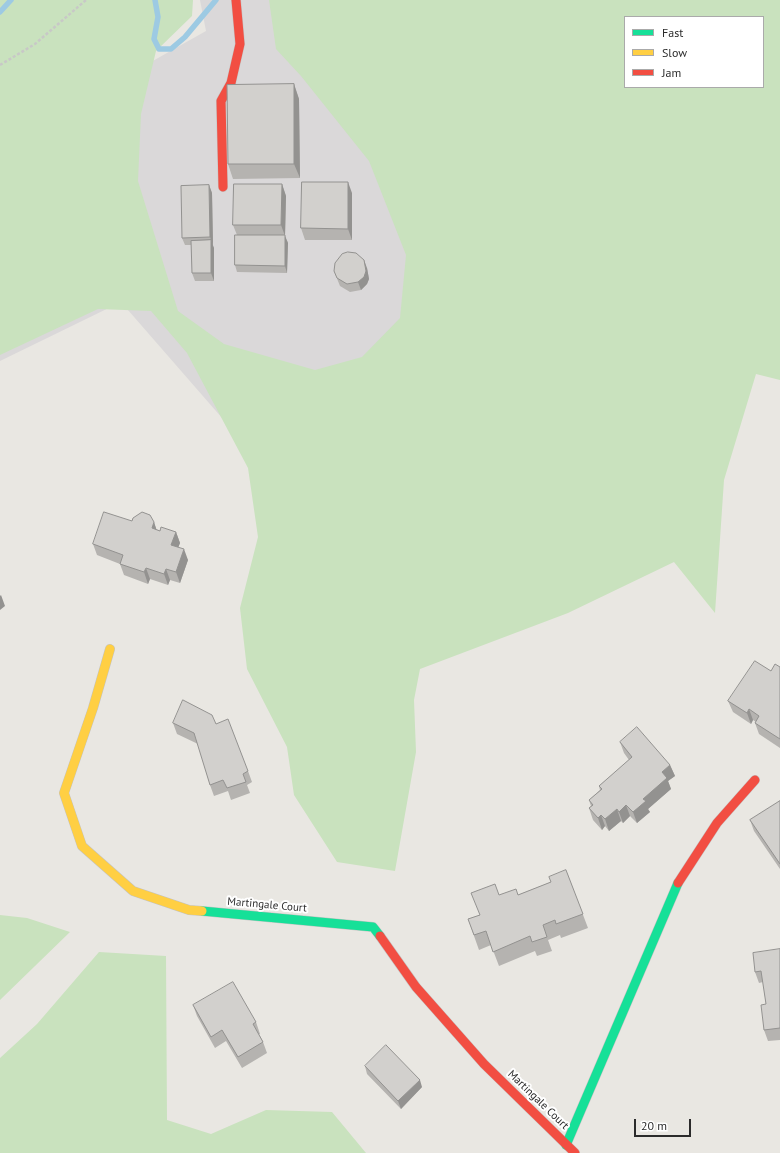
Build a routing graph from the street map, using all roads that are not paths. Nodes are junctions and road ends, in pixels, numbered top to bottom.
1 (236, 0) edge
2 (223, 187) dead end
3 (110, 648) dead end
4 (754, 780) dead end
5 (566, 1145) junction
6 (575, 1153) edge

1 - 2 street
3 - 5 street, Martingale Court
4 - 5 street
5 - 6 street, Martingale Court

